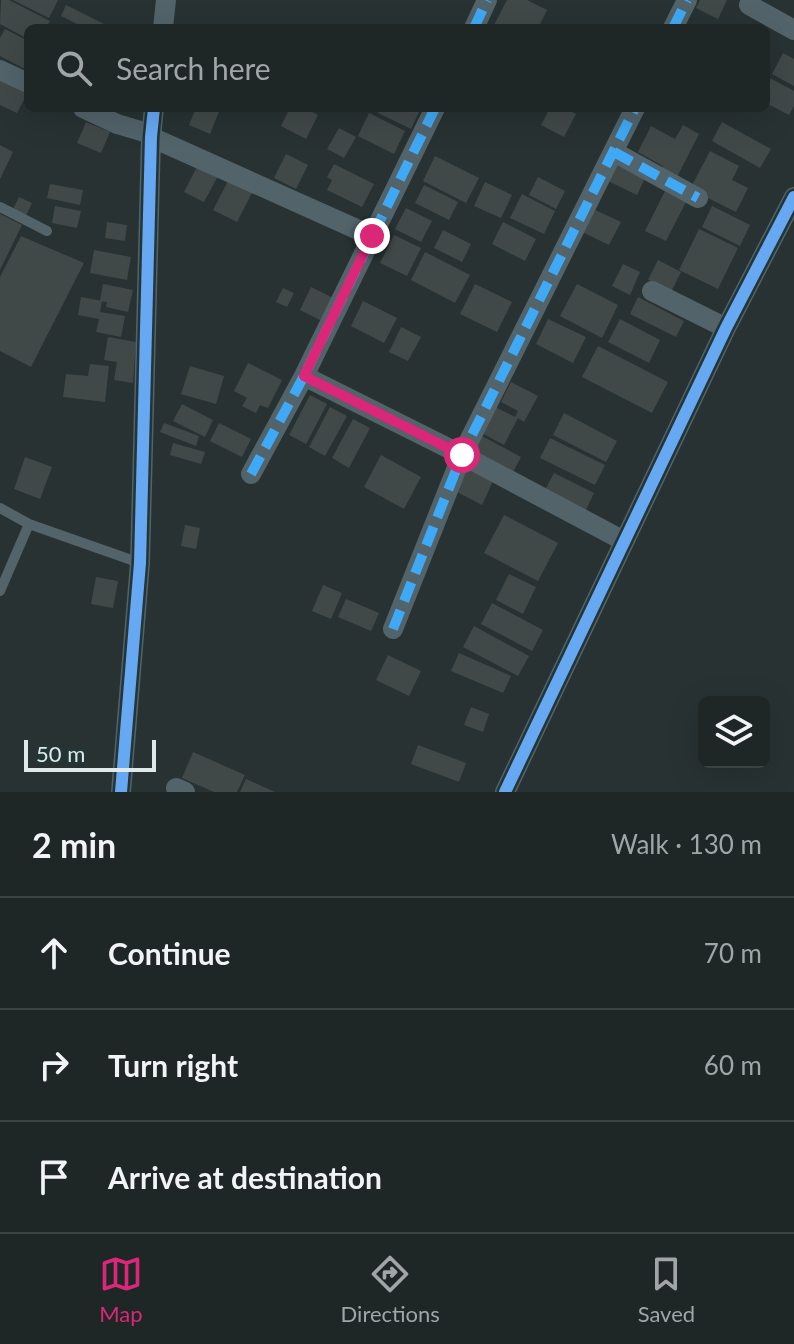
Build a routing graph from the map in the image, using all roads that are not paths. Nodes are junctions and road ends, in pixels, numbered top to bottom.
1 (166, 0) edge
2 (487, 0) edge
3 (687, 0) edge
4 (749, 5) dead end
5 (163, 24) edge
6 (476, 24) edge
7 (675, 24) edge
8 (794, 30) edge
9 (0, 70) edge
10 (24, 81) edge
11 (92, 112) edge
12 (154, 112) edge
13 (433, 112) edge
14 (633, 112) edge
15 (151, 136) junction
16 (614, 152) junction
17 (794, 197) edge
18 (698, 198) dead end
19 (0, 207) edge
20 (47, 231) dead end
21 (372, 236) junction
22 (652, 291) dead end
23 (726, 328) junction
24 (304, 376) junction
25 (462, 455) junction
26 (251, 474) dead end
27 (0, 508) edge
28 (29, 524) junction
29 (624, 541) junction
30 (140, 563) junction
31 (0, 591) edge
32 (393, 629) dead end
33 (121, 792) edge
34 (505, 792) edge

1 - 5 street
2 - 6 street
3 - 7 street
4 - 8 street
9 - 10 street
11 - 15 street
12 - 15 street
13 - 21 street
14 - 16 street
15 - 21 street
15 - 30 street
16 - 18 street
16 - 25 street
17 - 23 street
19 - 20 lane
21 - 24 street
22 - 23 street
23 - 29 street
24 - 25 street
24 - 26 street
25 - 29 street
25 - 32 street
27 - 28 lane
28 - 30 lane
28 - 31 lane
29 - 34 street
30 - 33 street

